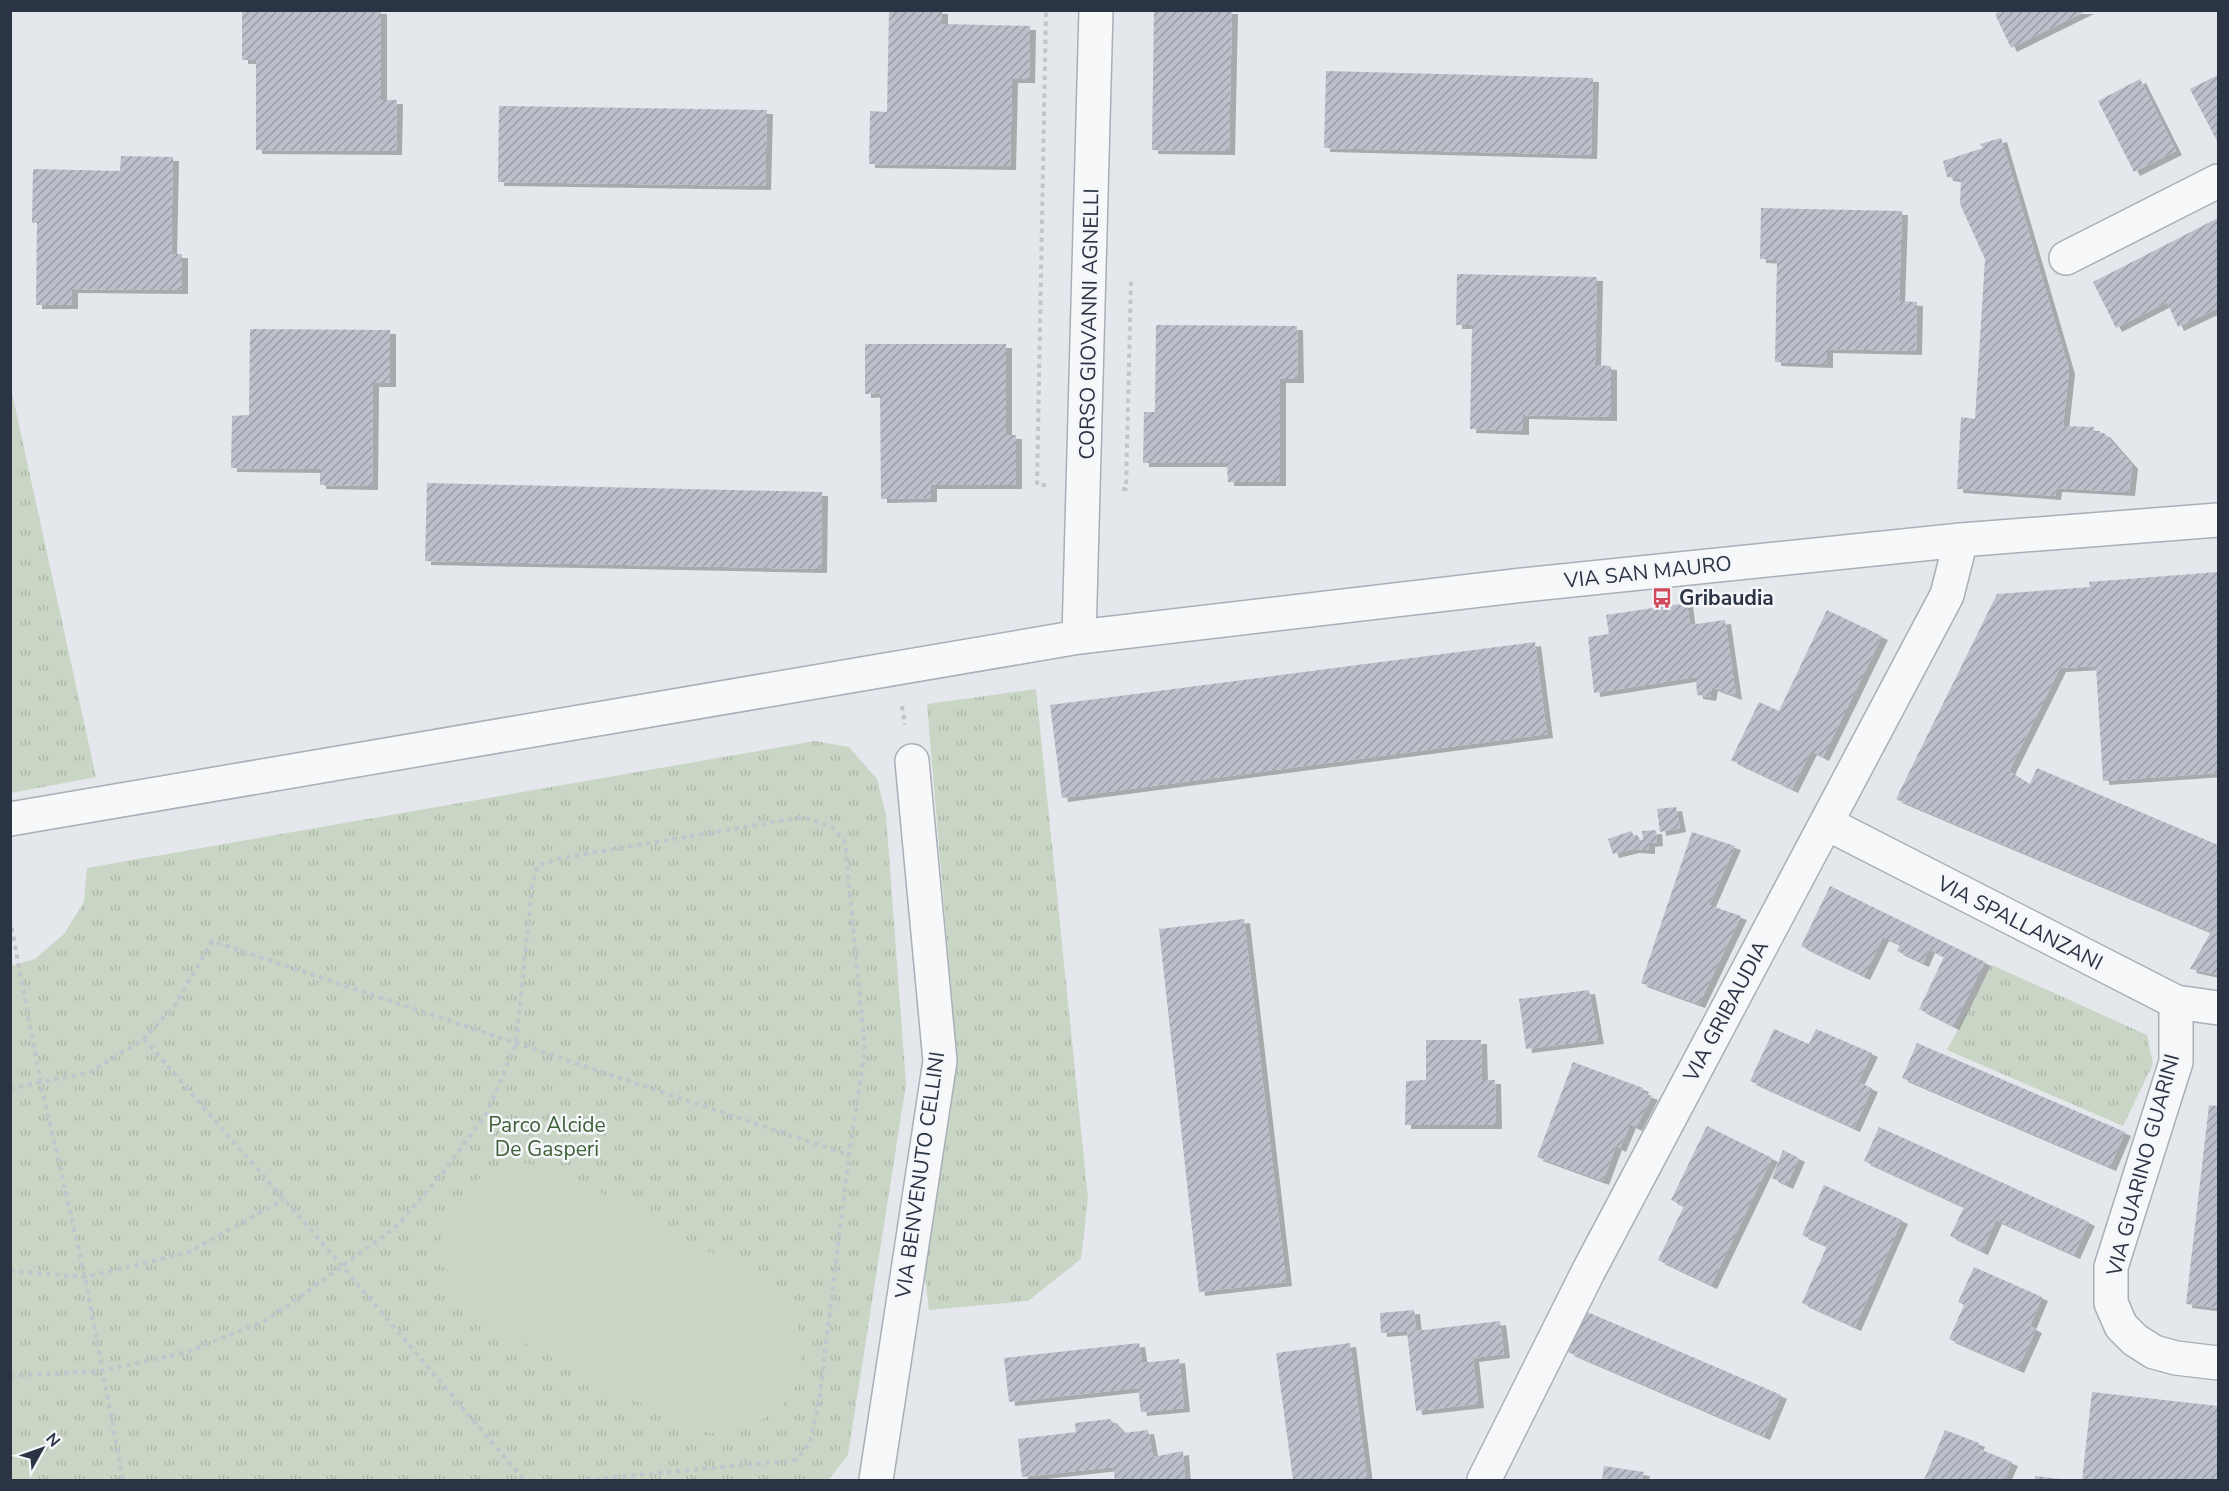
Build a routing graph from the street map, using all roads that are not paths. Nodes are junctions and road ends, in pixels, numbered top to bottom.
1 (1096, 10) edge
2 (2218, 181) edge
3 (2066, 258) dead end
4 (2218, 520) edge
5 (1961, 540) junction
6 (1079, 637) junction
7 (912, 761) road end
8 (10, 819) edge
9 (1826, 824) junction
10 (2176, 1002) junction
11 (2218, 1008) edge
12 (2218, 1363) edge
13 (876, 1480) edge
14 (1484, 1480) edge

1 - 6 street, CORSO GIOVANNI AGNELLI
2 - 3 street
4 - 5 street, VIA SAN MAURO
5 - 6 street, VIA SAN MAURO
5 - 9 street, VIA GRIBAUDIA
6 - 8 street, VIA SAN MAURO
7 - 13 street, VIA BENVENUTO CELLINI
9 - 10 street, VIA SPALLANZANI
9 - 14 street, VIA GRIBAUDIA
10 - 11 street, VIA SPALLANZANI
10 - 12 street, VIA GUARINO GUARINI

